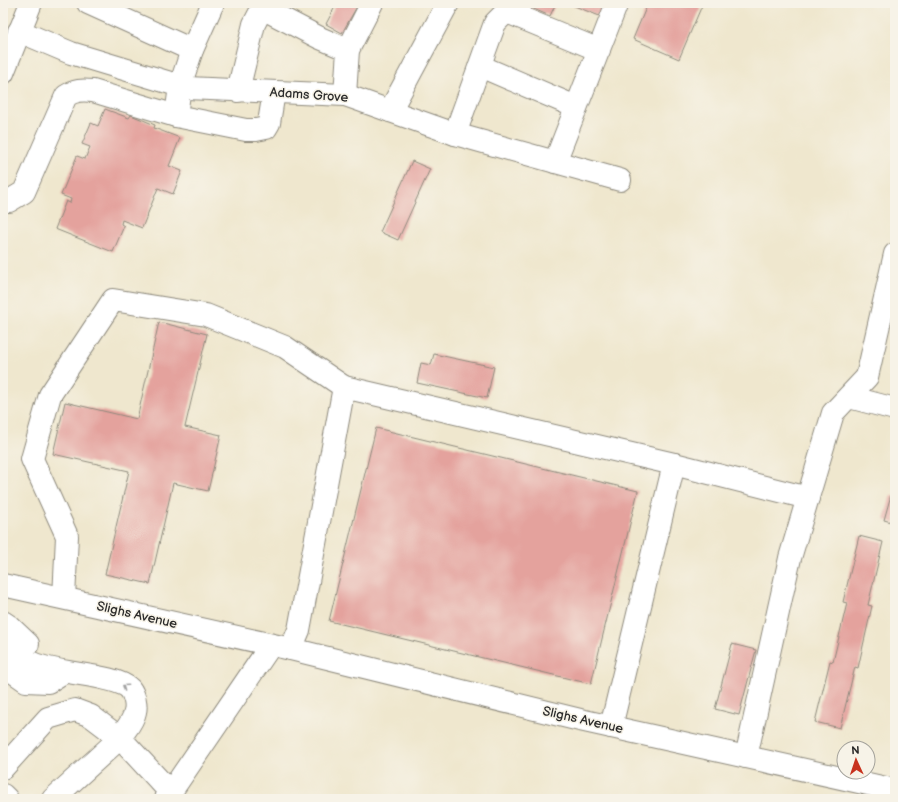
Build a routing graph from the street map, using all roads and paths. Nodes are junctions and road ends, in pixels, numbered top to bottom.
1 (30, 3) edge
2 (88, 3) edge
3 (213, 3) edge
4 (372, 3) edge
5 (448, 3) edge
6 (617, 3) edge
7 (264, 5) edge
8 (514, 7) edge
9 (20, 31) junction
10 (192, 50) junction
11 (348, 50) junction
12 (599, 50) junction
13 (480, 66) junction
14 (3, 73) edge
15 (180, 86) junction
16 (238, 90) junction
17 (274, 92) junction
18 (345, 95) junction
19 (576, 107) junction
20 (390, 111) junction
21 (176, 116) junction
22 (455, 134) junction
23 (555, 162) junction
24 (620, 180) dead end
25 (3, 201) edge
26 (895, 254) edge
27 (344, 387) junction
28 (849, 396) junction
29 (895, 409) edge
30 (674, 464) junction
31 (808, 498) junction
32 (3, 586) edge
33 (64, 598) junction
34 (3, 622) edge
35 (3, 639) edge
36 (281, 647) junction
37 (3, 649) edge
38 (3, 663) edge
39 (64, 672) junction
40 (610, 727) junction
41 (126, 730) junction
42 (746, 757) junction
43 (3, 768) edge
44 (895, 790) edge
45 (3, 795) edge
46 (169, 796) edge
47 (7, 799) edge
48 (53, 799) edge

1 - 9 street
2 - 10 street
3 - 10 street
4 - 11 street
5 - 20 street
6 - 12 street
7 - 11 street
7 - 16 street
8 - 12 street
8 - 13 street
9 - 14 street
9 - 15 street, Adams Grove
10 - 15 street
11 - 18 street
12 - 19 street
13 - 19 street
13 - 22 street
15 - 16 street, Adams Grove
15 - 21 street
16 - 17 street, Adams Grove
17 - 18 street, Adams Grove
17 - 21 street
18 - 20 street, Adams Grove
19 - 23 street
20 - 22 street, Adams Grove
21 - 25 street
22 - 23 street, Adams Grove
23 - 24 street, Adams Grove
26 - 28 street
27 - 30 street
27 - 33 street
27 - 36 street
28 - 29 street
28 - 31 street
30 - 31 street
30 - 40 street
31 - 42 street
32 - 33 street, Slighs Avenue
33 - 36 street, Slighs Avenue
34 - 39 street
35 - 39 street
36 - 40 street, Slighs Avenue
36 - 46 street
37 - 39 street
38 - 39 street
41 -> 39 street
40 - 42 street, Slighs Avenue
41 - 43 street
41 - 46 street
41 - 48 street
42 - 44 street, Slighs Avenue
45 - 47 street

